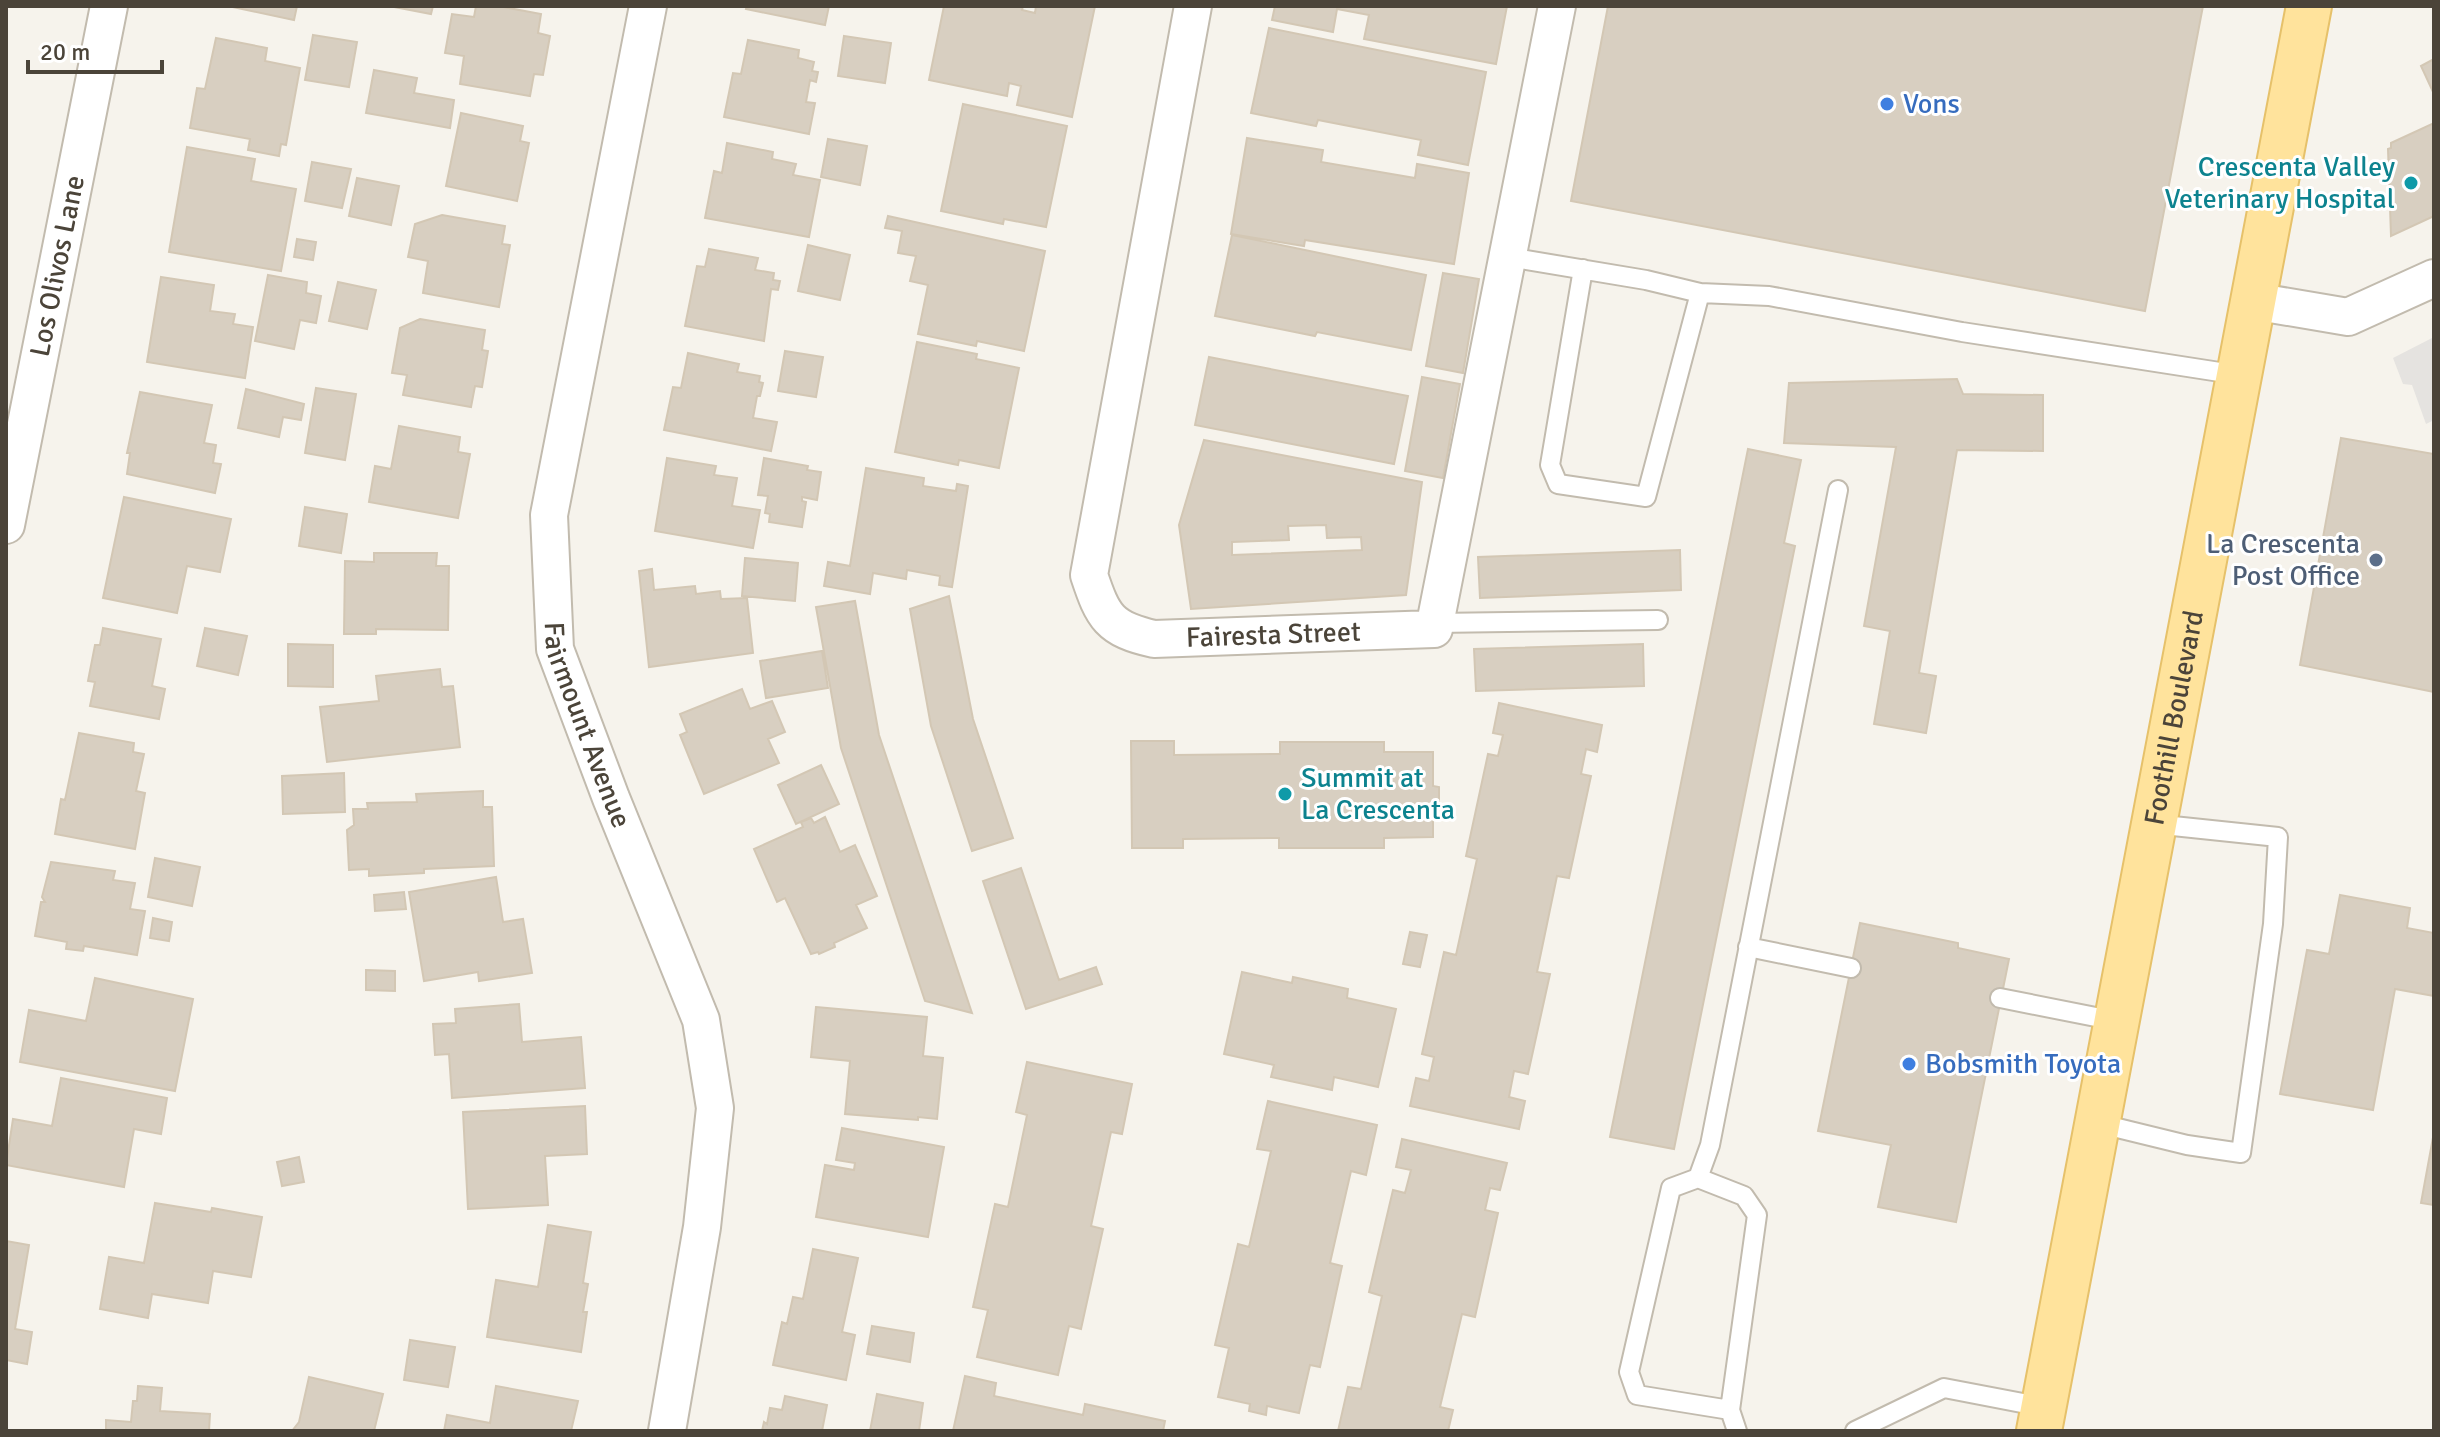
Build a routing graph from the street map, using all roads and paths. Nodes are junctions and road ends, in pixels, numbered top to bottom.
1 (109, 6) edge
2 (648, 6) edge
3 (1193, 6) edge
4 (1557, 6) edge
5 (2309, 6) edge
6 (1508, 257) junction
7 (1583, 269) junction
8 (2434, 278) edge
9 (1700, 293) junction
10 (2253, 301) junction
11 (2239, 375) junction
12 (1838, 490) dead end
13 (6, 525) edge
14 (1658, 620) dead end
15 (1435, 623) junction
16 (2154, 824) junction
17 (1748, 947) junction
18 (1851, 968) dead end
19 (2000, 998) dead end
20 (2116, 1021) junction
21 (2097, 1123) junction
22 (1698, 1178) junction
23 (1730, 1410) junction
24 (2041, 1419) edge
25 (667, 1431) edge
26 (1737, 1431) edge
27 (1855, 1431) edge

1 - 13 street, Los Olivos Lane
2 - 25 street, Fairmount Avenue
3 - 15 street, Fairesta Street
4 - 6 street
5 - 10 main road, Foothill Boulevard
6 - 7 lane
6 - 15 street
7 - 9 lane
7 - 9 lane
8 - 10 street
9 - 11 lane
10 - 11 main road, Foothill Boulevard
11 - 16 main road, Foothill Boulevard
12 - 17 lane
14 - 15 lane
16 - 20 main road, Foothill Boulevard
16 - 21 lane
17 - 18 lane
17 - 22 lane
19 - 20 lane
20 - 21 main road, Foothill Boulevard
21 - 24 main road, Foothill Boulevard
22 - 23 lane
22 - 23 lane
23 - 26 lane
24 - 27 lane

